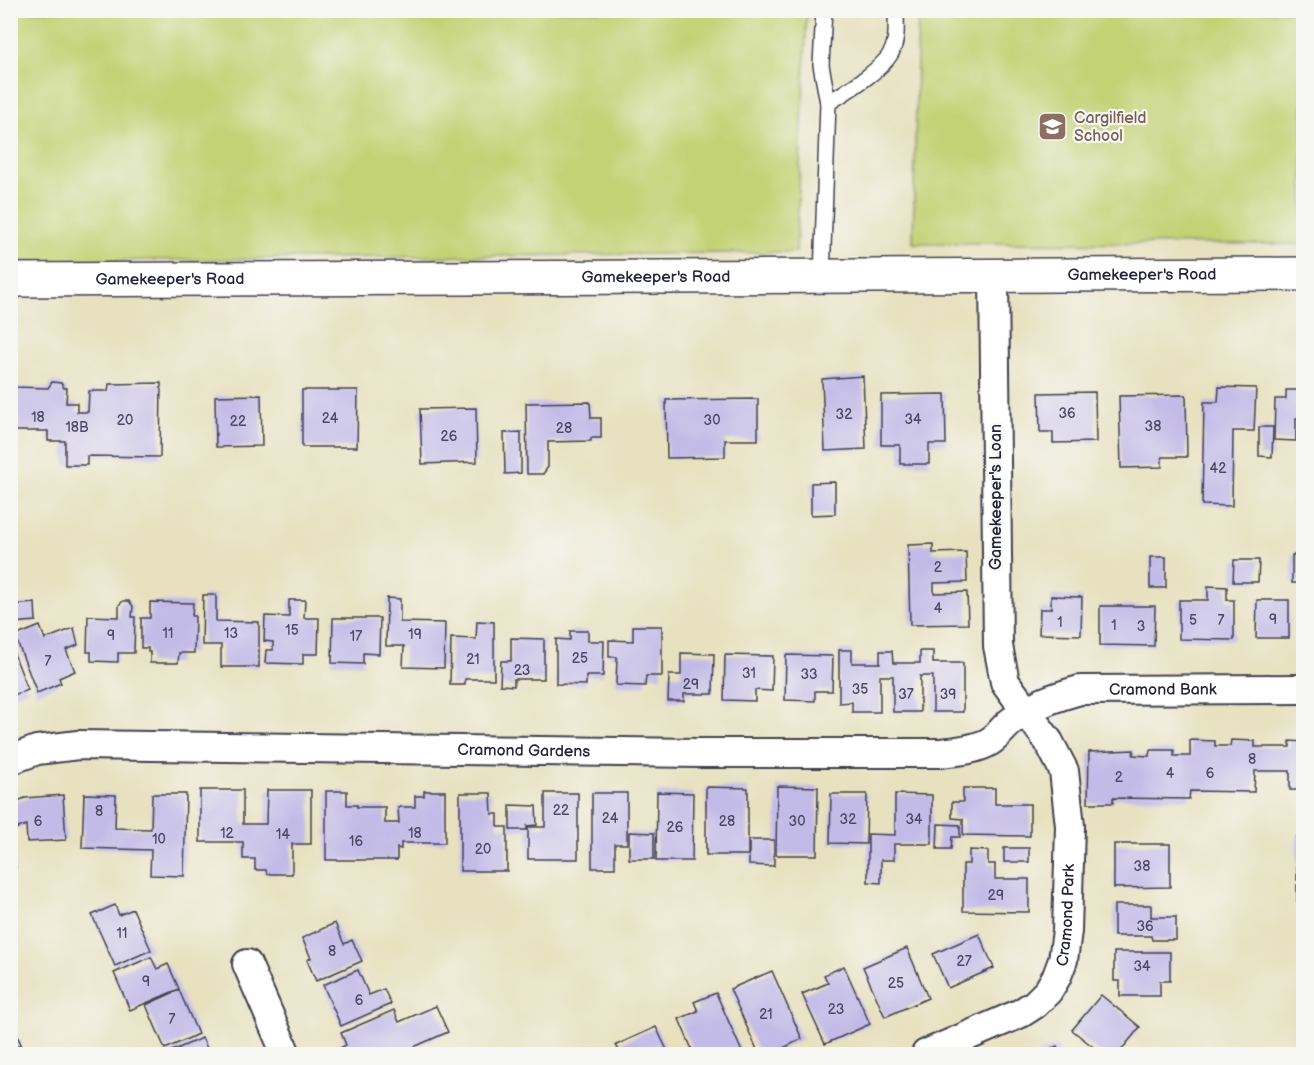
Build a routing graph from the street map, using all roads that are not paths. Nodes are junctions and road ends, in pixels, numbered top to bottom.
1 (824, 10) edge
2 (897, 10) edge
3 (828, 103) junction
4 (1304, 274) edge
5 (994, 276) junction
6 (822, 277) junction
7 (10, 280) edge
8 (1304, 689) edge
9 (1026, 710) junction
10 (10, 760) edge
11 (247, 964) dead end
12 (286, 1054) edge
13 (926, 1054) edge

1 - 3 lane
2 - 3 lane
3 - 6 lane
4 - 5 street, Gamekeeper's Road
5 - 6 street, Gamekeeper's Road
5 - 9 street, Gamekeeper's Loan
6 - 7 street, Gamekeeper's Road
8 - 9 street, Cramond Bank
9 - 10 street, Cramond Gardens
9 - 13 street, Cramond Park
11 - 12 street

